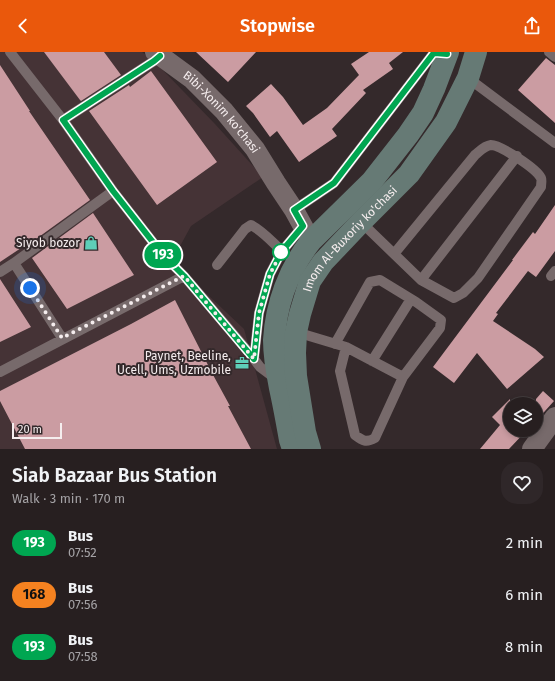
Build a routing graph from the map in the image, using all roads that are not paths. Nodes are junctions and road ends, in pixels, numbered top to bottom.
1 (10, 52) edge
2 (476, 52) edge
3 (549, 52) edge
4 (447, 53) edge
5 (158, 54) edge
6 (555, 58) edge
7 (468, 78) junction
8 (63, 120) junction
9 (555, 143) edge
10 (517, 156) junction
11 (113, 191) junction
12 (361, 222) junction
13 (303, 225) junction
14 (282, 251) junction
15 (394, 254) junction
16 (14, 263) junction
17 (217, 265) dead end
18 (0, 272) edge
19 (184, 276) junction
20 (421, 280) junction
21 (411, 299) junction
22 (296, 332) junction
23 (62, 338) junction
24 (335, 344) junction
25 (346, 347) junction
26 (254, 359) junction
27 (372, 361) junction
28 (0, 372) edge
29 (403, 377) junction
30 (279, 381) junction
31 (555, 417) edge
32 (293, 449) edge
33 (310, 449) edge
34 (532, 449) edge

1 - 8 lane
2 - 7 main road, Imom Al-Buxoriy ko'chasi
3 - 6 lane
4 - 13 lane
4 - 13 main road, Imom Al-Buxoriy ko'chasi
5 - 8 lane
5 - 13 street, Bibi-Xonim ko'chasi
7 - 9 lane
7 - 12 main road, Imom Al-Buxoriy ko'chasi
8 - 11 lane
10 - 15 lane
10 - 20 lane
10 - 20 lane
11 - 16 lane
11 - 19 lane
12 - 15 lane
12 - 22 main road, Imom Al-Buxoriy ko'chasi
13 - 14 lane
13 - 30 main road, Imom Al-Buxoriy ko'chasi
14 - 17 lane
14 - 26 lane
15 - 20 lane
16 - 18 lane
16 - 23 lane
19 - 23 lane
19 - 26 lane
21 - 24 lane
21 - 27 lane
21 - 29 lane
22 - 24 lane
22 - 33 main road, Imom Al-Buxoriy ko'chasi
23 - 28 lane
24 - 25 lane
25 - 27 lane
25 - 29 lane
26 - 30 lane
27 - 29 lane
30 - 32 main road, Imom Al-Buxoriy ko'chasi
31 - 34 street

